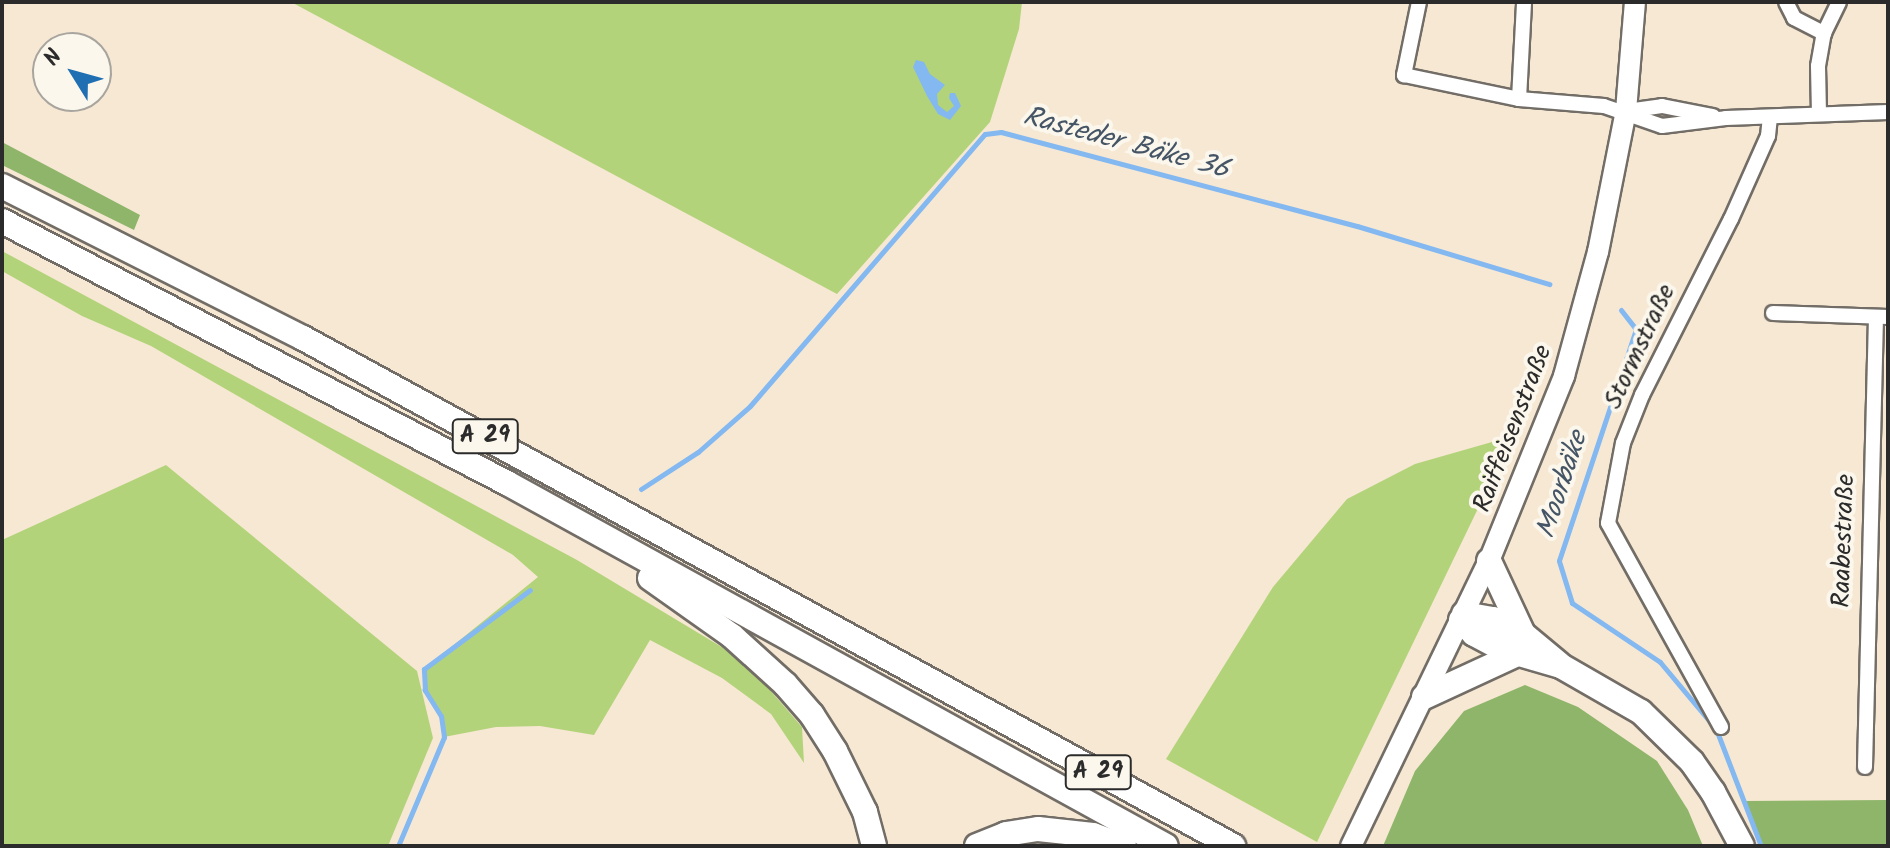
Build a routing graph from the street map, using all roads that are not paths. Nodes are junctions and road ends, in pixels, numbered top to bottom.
1 (1419, 2) edge
2 (1524, 2) edge
3 (1635, 2) edge
4 (1786, 2) edge
5 (1839, 2) edge
6 (1824, 33) junction
7 (1519, 99) junction
8 (1626, 111) junction
9 (1888, 112) edge
10 (1819, 114) junction
11 (1770, 117) junction
12 (2, 186) edge
13 (2, 221) edge
14 (1773, 313) dead end
15 (1882, 317) edge
16 (507, 483) junction
17 (1489, 561) junction
18 (1463, 617) junction
19 (1519, 644) junction
20 (1424, 697) junction
21 (1721, 727) dead end
22 (1865, 767) dead end
23 (1729, 820) junction
24 (1354, 840) edge
25 (874, 846) edge
26 (977, 846) edge
27 (1124, 846) edge
28 (1166, 846) edge
29 (1233, 846) edge
30 (1729, 846) edge
31 (1742, 846) edge

1 - 7 street
2 - 7 street
3 - 8 street, Raiffeisenstraße
4 - 6 street
5 - 6 street
6 - 10 street
7 - 8 street
8 - 11 street
8 - 17 street, Raiffeisenstraße
9 - 10 street
10 - 11 street
11 - 21 street, Stormstraße
12 - 29 highway, A 29
13 - 16 highway, A 29
14 - 15 street
15 - 22 street, Raabestraße
16 - 25 highway
16 - 28 highway, A 29
17 - 18 street, Raiffeisenstraße
17 - 19 highway
18 - 19 highway
18 - 20 street, Raiffeisenstraße
19 - 20 highway
19 - 23 highway
20 - 24 street, Raiffeisenstraße
23 - 30 highway
23 - 31 highway
26 - 27 highway, A 29

